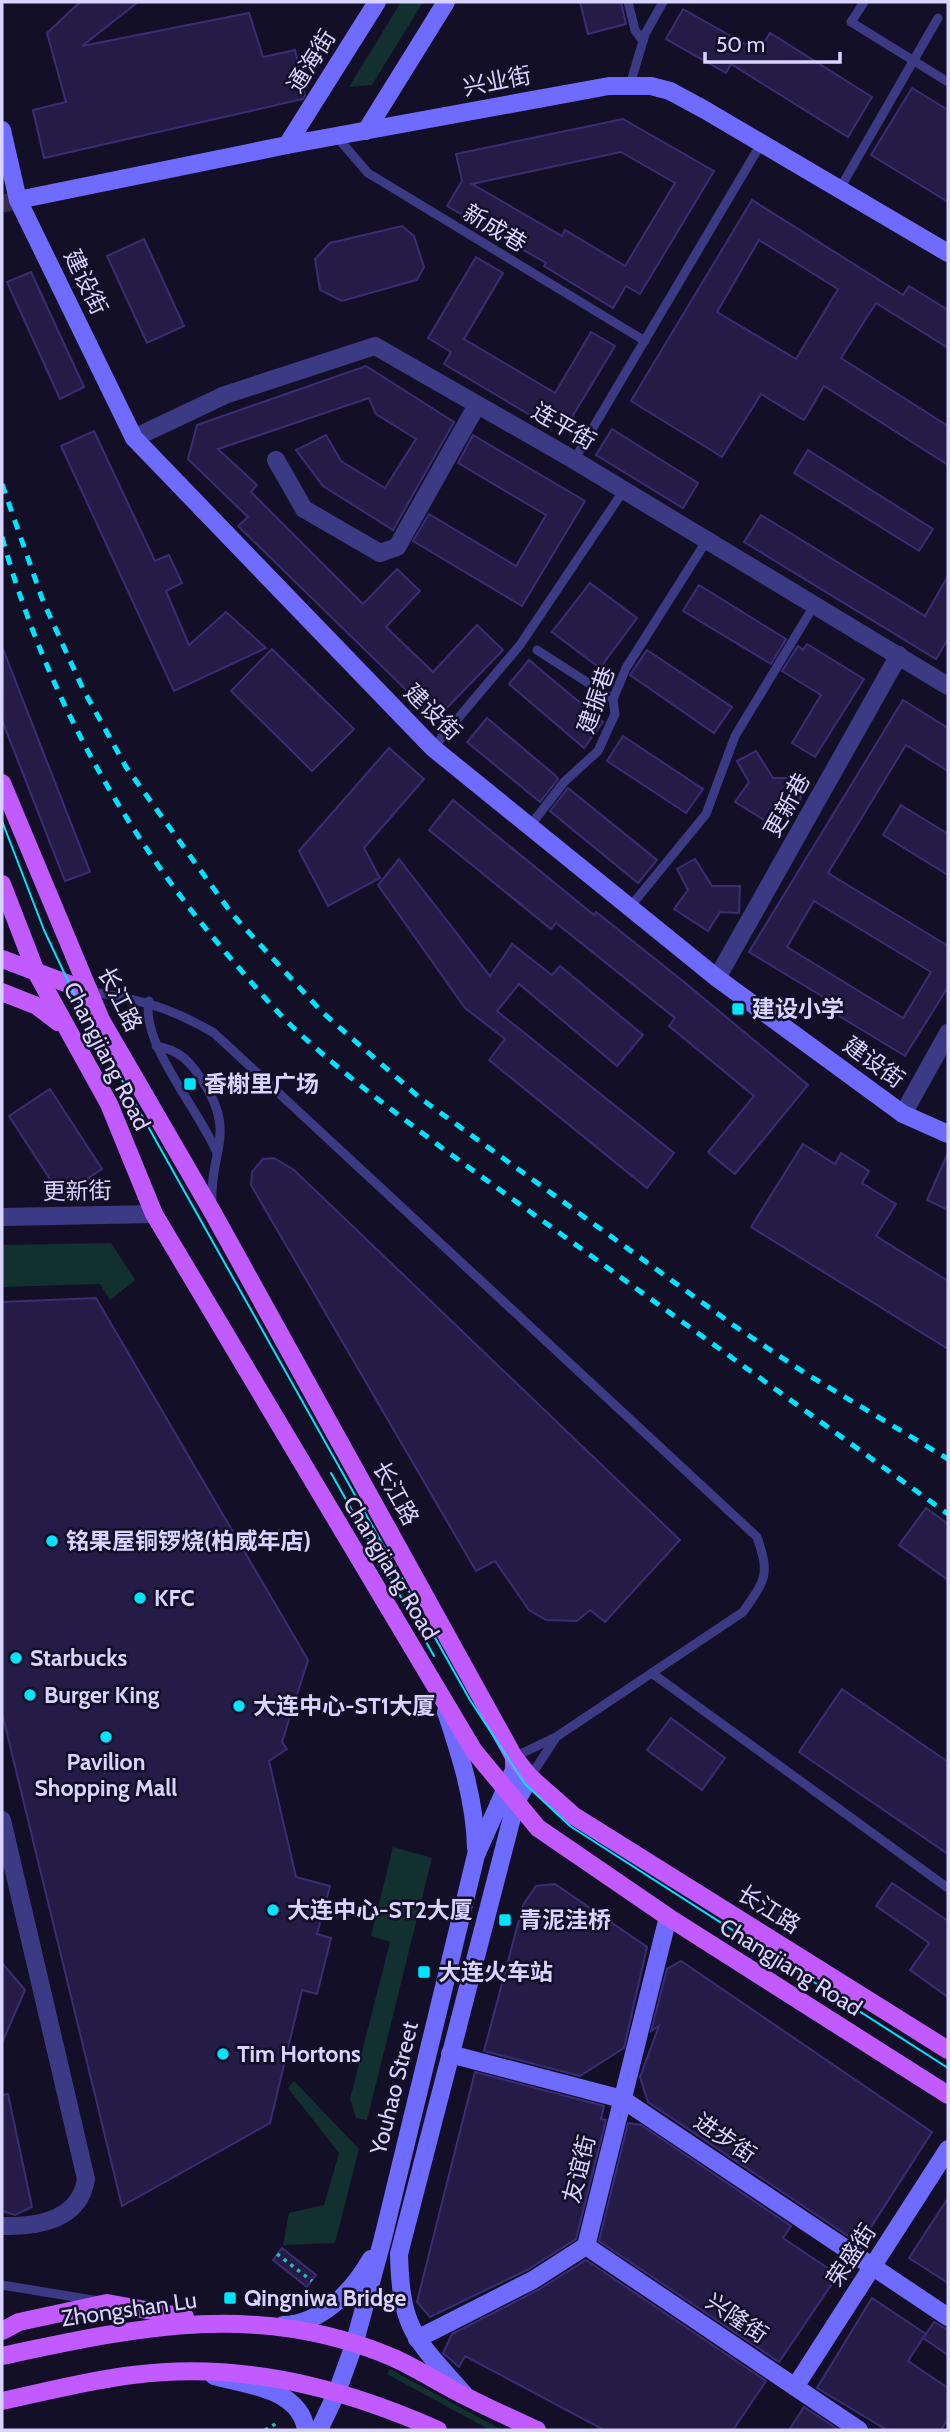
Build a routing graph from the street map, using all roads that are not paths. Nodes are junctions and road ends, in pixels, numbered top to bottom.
1 (377, 2) edge
2 (446, 2) edge
3 (628, 2) edge
4 (663, 2) edge
5 (864, 2) edge
6 (938, 19) dead end
7 (643, 41) junction
8 (913, 60) junction
9 (948, 82) edge
10 (630, 85) junction
11 (2, 130) edge
12 (366, 131) junction
13 (336, 136) junction
14 (762, 142) junction
15 (287, 145) junction
16 (839, 190) junction
17 (18, 200) junction
18 (948, 253) edge
19 (645, 341) junction
20 (477, 405) junction
21 (134, 438) junction
22 (276, 460) dead end
23 (574, 460) junction
24 (624, 490) junction
25 (708, 540) junction
26 (815, 604) junction
27 (537, 650) dead end
28 (899, 655) junction
29 (948, 686) edge
30 (613, 699) junction
31 (433, 748) junction
32 (2, 783) edge
33 (530, 827) junction
34 (2, 884) edge
35 (630, 907) junction
36 (2, 958) edge
37 (36, 972) junction
38 (717, 978) junction
39 (87, 991) junction
40 (2, 992) edge
41 (149, 1001) junction
42 (66, 1029) junction
43 (948, 1033) edge
44 (156, 1046) junction
45 (902, 1114) junction
46 (948, 1134) edge
47 (218, 1156) junction
48 (213, 1213) junction
49 (154, 1214) junction
50 (2, 1217) edge
51 (653, 1674) junction
52 (442, 1702) junction
53 (555, 1737) junction
54 (514, 1757) junction
55 (530, 1777) junction
56 (511, 1796) junction
57 (2, 1820) edge
58 (476, 1855) junction
59 (948, 1888) edge
60 (668, 1917) junction
61 (948, 2050) edge
62 (450, 2054) junction
63 (948, 2095) edge
64 (622, 2098) junction
65 (948, 2149) edge
66 (2, 2226) edge
67 (383, 2238) junction
68 (586, 2246) junction
69 (873, 2266) junction
70 (2, 2285) edge
71 (107, 2303) junction
72 (948, 2317) edge
73 (211, 2322) junction
74 (274, 2326) junction
75 (2, 2331) edge
76 (417, 2339) junction
77 (354, 2345) junction
78 (2, 2356) edge
79 (197, 2372) junction
80 (795, 2387) junction
81 (337, 2392) junction
82 (466, 2397) junction
83 (2, 2401) edge
84 (306, 2430) edge
85 (319, 2430) edge
86 (438, 2430) edge
87 (537, 2430) edge
88 (859, 2430) edge

1 - 15 street, 通海街
2 - 12 street
3 - 7 lane
4 - 7 lane
5 - 8 lane
6 - 8 lane
7 - 10 lane
8 - 9 lane
8 - 16 lane
10 - 12 street, 兴业街
10 - 14 street, 兴业街
11 - 17 street, 建设街
12 - 13 street, 兴业街
13 - 15 street, 兴业街
13 - 19 lane, 新成巷
14 - 16 street, 兴业街
14 - 19 lane
15 - 17 street, 兴业街
16 - 18 street, 兴业街
17 - 21 street, 建设街
19 - 23 lane
20 - 21 street, 连平街
20 - 22 street
20 - 23 street, 连平街
21 - 31 street, 建设街
23 - 24 street, 连平街
24 - 25 street, 连平街
24 - 31 lane
25 - 26 street, 连平街
25 - 30 lane, 建振巷
26 - 28 street, 连平街
26 - 35 lane
27 - 30 lane
28 - 29 street, 连平街
28 - 38 street, 更新巷
30 - 33 lane, 建振巷
31 - 33 street, 建设街
32 - 39 main road, 长江路
33 - 35 street, 建设街
34 - 37 main road, Changjiang Road
35 - 38 street, 建设街
36 - 37 main road
37 - 39 main road
37 - 42 main road, Changjiang Road
38 - 45 street, 建设街
39 - 41 lane
39 - 48 main road, 长江路
40 - 42 main road
41 - 44 lane
41 - 51 lane
42 - 49 main road, Changjiang Road
43 - 45 street
44 - 47 lane
44 - 47 lane
45 - 46 street, 建设街
47 - 48 lane
48 - 54 main road, 长江路
49 - 50 street, 更新街
49 - 52 main road, Changjiang Road
51 - 53 lane
51 - 59 lane
52 - 56 main road, Changjiang Road
52 - 58 street
53 - 54 lane
53 - 55 lane
54 - 55 main road, 长江路
54 - 56 street, Youhao Street
55 - 56 street, Youhao Street
55 - 61 main road, 长江路
56 - 58 street, Youhao Street
56 - 60 main road, Changjiang Road
56 - 62 street, Youhao Street
57 - 66 street
58 - 67 street, Youhao Street
60 - 63 main road, Changjiang Road
60 - 64 street, 友谊街
62 - 64 street, 进步街
62 - 76 street, Youhao Street
64 - 68 street, 友谊街
64 - 69 street, 进步街
65 - 69 street, 荣盛街
67 - 74 street
67 - 77 street, Youhao Street
68 - 76 street
68 - 80 street, 兴隆街
69 - 72 street, 进步街
69 - 80 street, 荣盛街
70 - 71 lane
71 - 73 main road
71 - 75 main road
73 - 74 main road, Zhongshan Lu
73 - 78 main road, Zhongshan Lu
74 - 77 main road, Zhongshan Lu
76 - 82 street, Youhao Street
77 - 81 street, Youhao Street
77 - 82 main road, Zhongshan Lu
79 - 81 main road
79 - 83 main road
79 - 84 street
80 - 88 street, 兴隆街
81 - 85 street, Youhao Street
81 - 86 main road
82 - 87 main road, Zhongshan Lu

